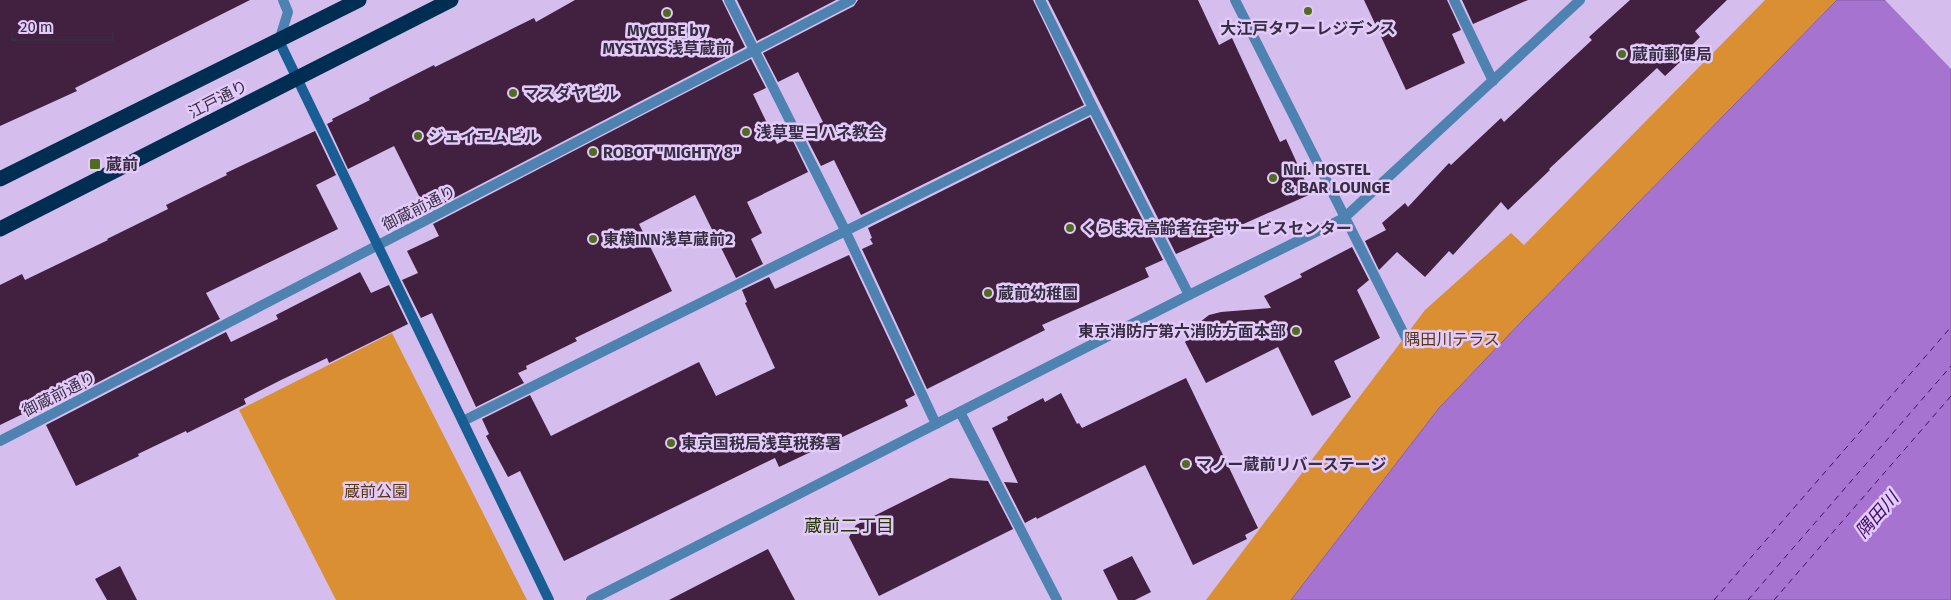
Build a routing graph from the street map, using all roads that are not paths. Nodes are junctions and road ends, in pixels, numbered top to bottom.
1 (282, 0) edge
2 (359, 0) edge
3 (451, 0) edge
4 (729, 0) edge
5 (851, 0) edge
6 (1040, 0) edge
7 (1235, 0) edge
8 (1454, 0) edge
9 (1580, 0) edge
10 (279, 41) junction
11 (754, 51) junction
12 (296, 79) junction
13 (1493, 81) junction
14 (1093, 108) junction
15 (0, 179) edge
16 (1344, 218) junction
17 (0, 229) edge
18 (845, 230) junction
19 (378, 246) junction
20 (1189, 295) junction
21 (1406, 338) dead end
22 (960, 412) junction
23 (463, 421) junction
24 (936, 424) junction
25 (0, 441) edge
26 (549, 600) edge
27 (591, 600) edge
28 (1057, 600) edge

1 - 10 street
2 - 10 highway, 江戸通り
3 - 12 highway, 江戸通り
4 - 11 street
5 - 11 street, 御蔵前通り
6 - 14 street
7 - 16 street
8 - 13 street
9 - 13 street
10 - 12 street
10 - 15 highway, 江戸通り
11 - 18 street
11 - 19 street, 御蔵前通り
12 - 17 highway, 江戸通り
12 - 19 street
13 - 16 street
14 - 18 street
14 - 20 street
16 - 20 street
16 - 21 street
18 - 23 street
18 - 24 street
19 - 23 street
19 - 25 street, 御蔵前通り
20 - 22 street
22 - 24 street
22 - 28 street
23 - 26 street
24 - 27 street

